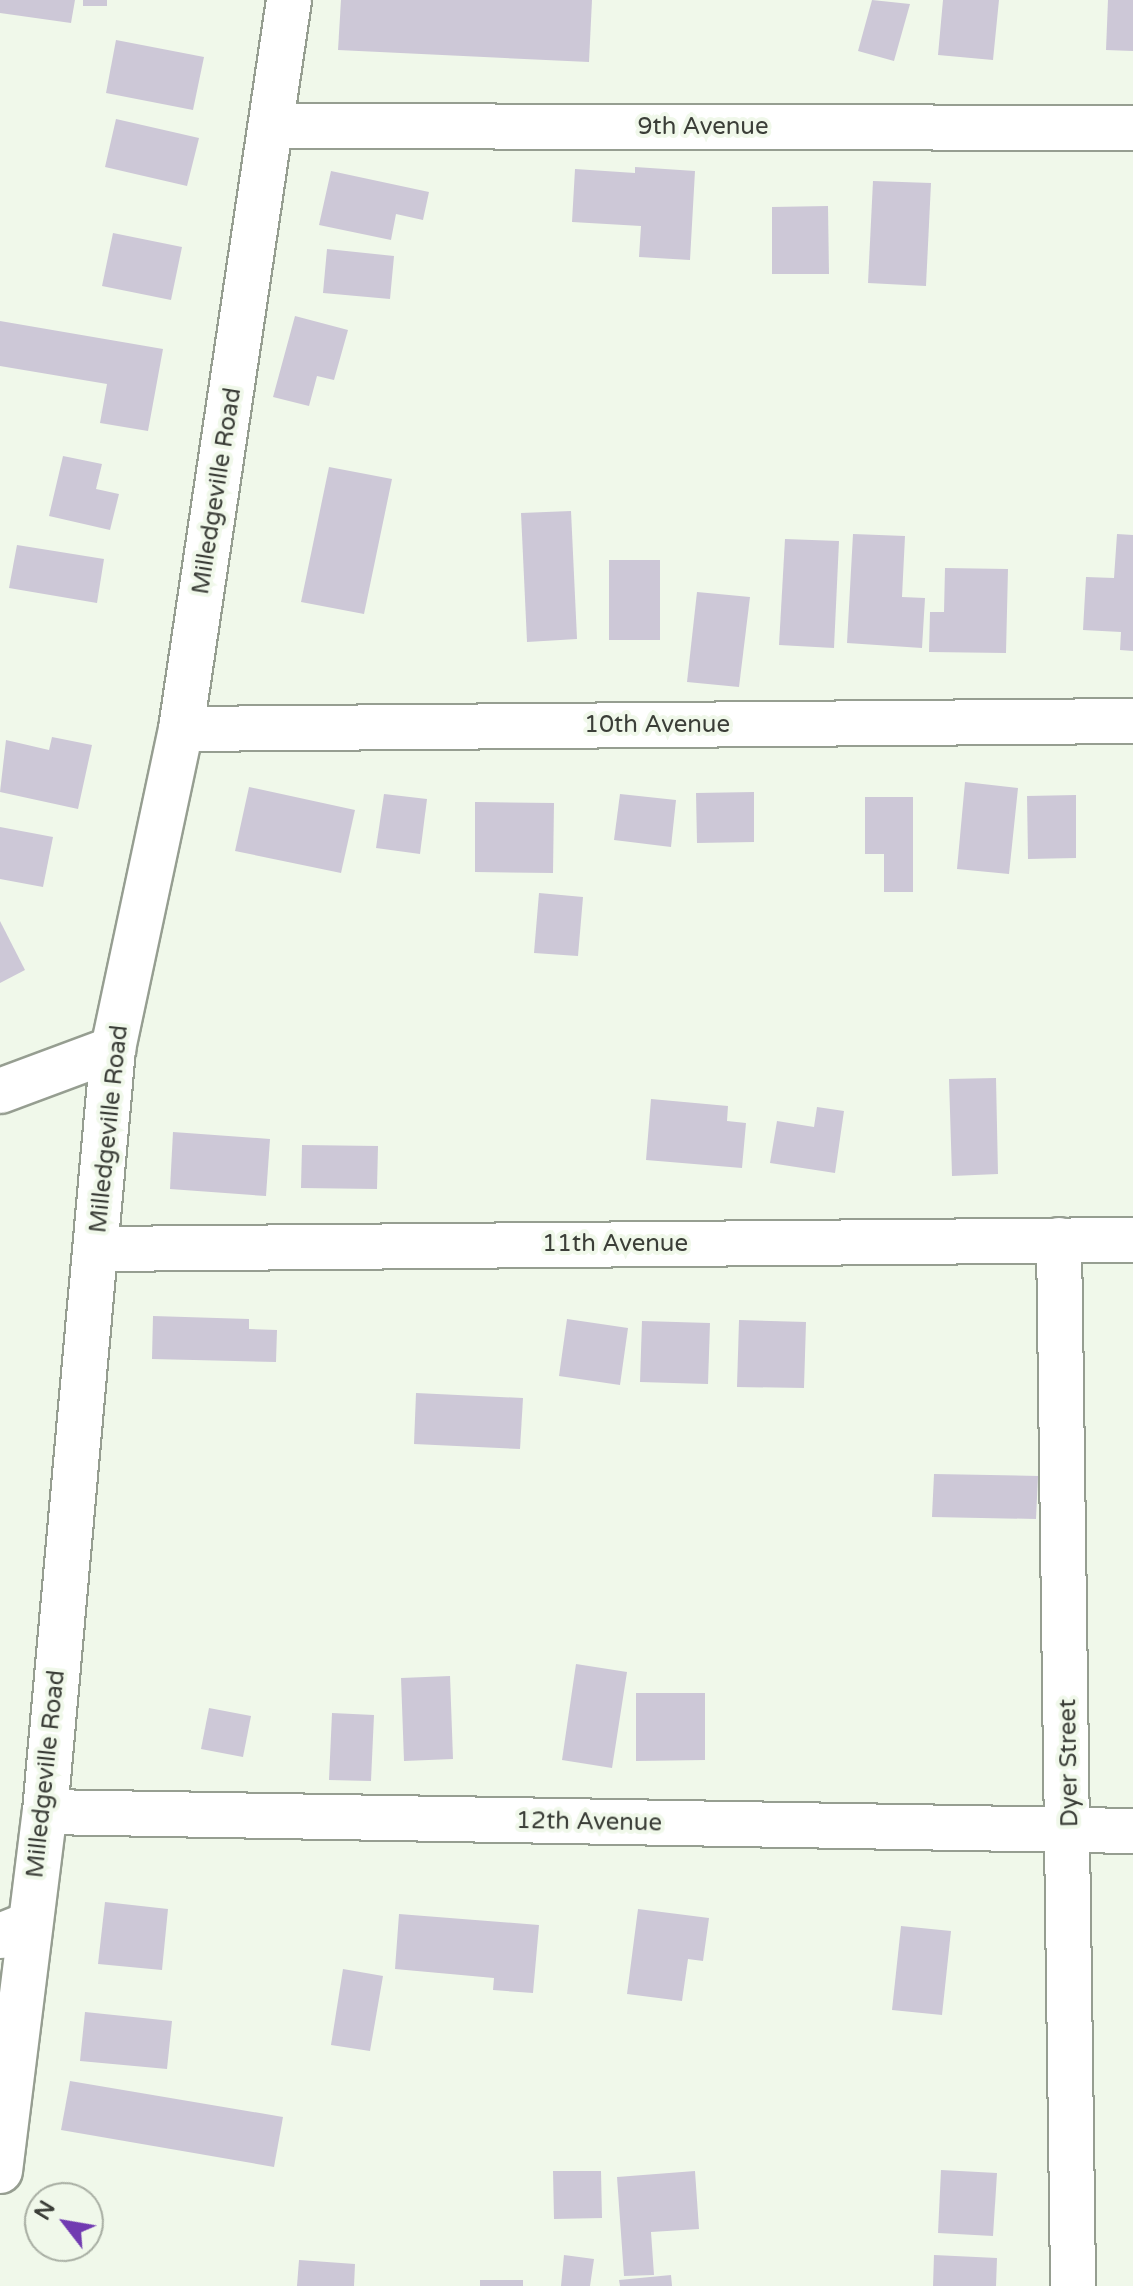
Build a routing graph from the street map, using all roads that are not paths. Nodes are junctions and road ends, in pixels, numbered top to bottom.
1 (289, 0) edge
2 (272, 126) junction
3 (1133, 128) edge
4 (1133, 721) edge
5 (181, 729) junction
6 (113, 1049) junction
7 (0, 1091) edge
8 (1059, 1240) junction
9 (1133, 1240) edge
10 (97, 1249) junction
11 (45, 1812) junction
12 (1070, 1831) junction
13 (1133, 1831) edge
14 (15, 1930) edge
15 (0, 2171) edge
16 (1073, 2286) edge

1 - 2 street, Milledgeville Road
2 - 3 street, 9th Avenue
2 - 5 street, Milledgeville Road
4 - 5 street, 10th Avenue
5 - 6 street, Milledgeville Road
6 - 7 street
6 - 10 street, Milledgeville Road
8 - 9 street, 11th Avenue
8 - 10 street, 11th Avenue
8 - 12 street, Dyer Street
10 - 11 street, Milledgeville Road
11 - 12 street, 12th Avenue
11 - 14 street, Milledgeville Road
12 - 13 street, 12th Avenue
12 - 16 street, Dyer Street
14 - 15 street, Milledgeville Road

